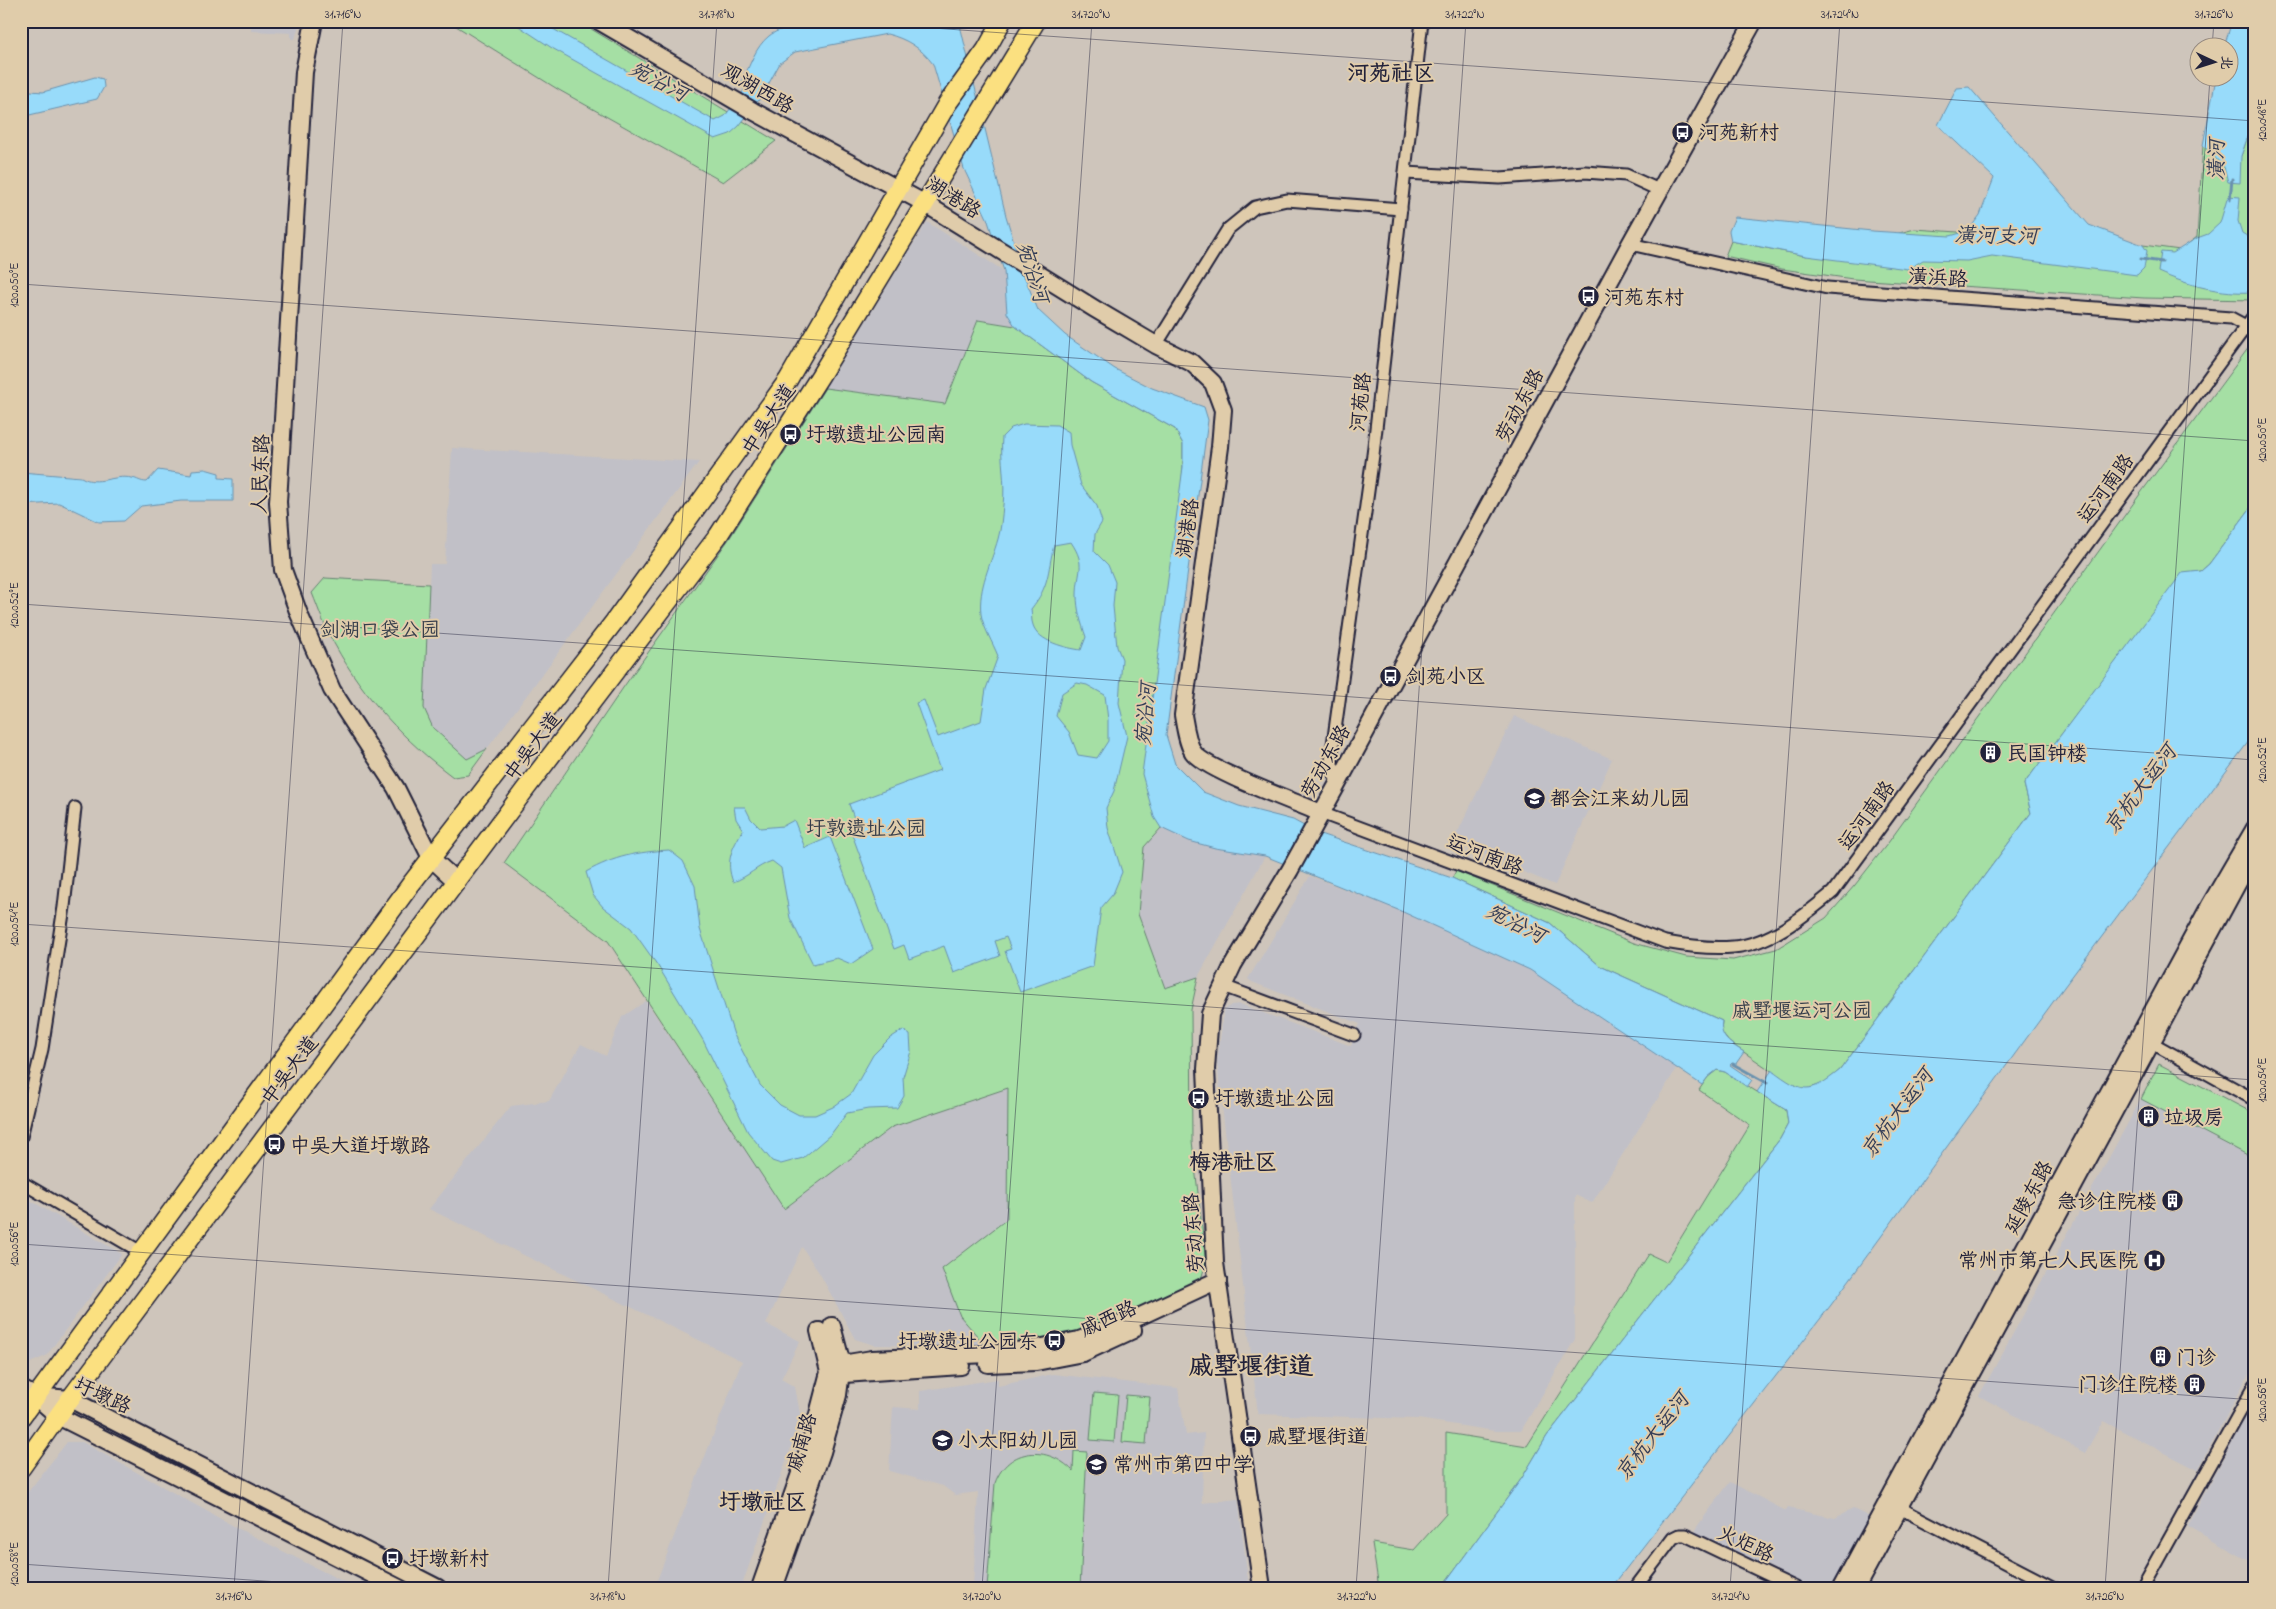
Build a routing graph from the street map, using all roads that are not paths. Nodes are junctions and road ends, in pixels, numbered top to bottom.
1 (314, 21) edge
2 (599, 21) edge
3 (1002, 21) edge
4 (1036, 21) edge
5 (1422, 21) edge
6 (1754, 21) edge
7 (1405, 174) junction
8 (898, 189) junction
9 (1661, 191) junction
10 (924, 203) junction
11 (1401, 208) junction
12 (1630, 244) junction
13 (2255, 314) edge
14 (2246, 326) junction
15 (1156, 345) junction
16 (1337, 785) junction
17 (75, 808) dead end
18 (1317, 820) junction
19 (2255, 828) edge
20 (2255, 851) edge
21 (431, 858) junction
22 (457, 882) junction
23 (1223, 986) junction
24 (1354, 1035) dead end
25 (2145, 1039) junction
26 (2255, 1100) edge
27 (21, 1137) edge
28 (21, 1182) edge
29 (141, 1252) junction
30 (1218, 1286) junction
31 (825, 1328) dead end
32 (837, 1370) junction
33 (2255, 1385) edge
34 (28, 1393) edge
35 (70, 1399) junction
36 (58, 1416) junction
37 (21, 1417) edge
38 (21, 1468) edge
39 (1894, 1505) junction
40 (399, 1588) edge
41 (438, 1588) edge
42 (760, 1588) edge
43 (774, 1588) edge
44 (1262, 1588) edge
45 (1635, 1588) edge
46 (1796, 1588) edge
47 (1841, 1588) edge
48 (1856, 1588) edge
49 (2054, 1588) edge
50 (2142, 1588) edge

1 - 21 street, 人民东路
2 - 8 street, 观湖西路
3 - 8 main road, 中吴大道
4 - 10 main road, 中吴大道
5 - 7 street, 河苑路
6 - 9 street, 劳动东路
7 - 9 street
7 - 11 street, 河苑路
8 - 10 street, 湖港路
8 - 21 main road, 中吴大道
9 - 12 street, 劳动东路
10 - 15 street, 湖港路
10 - 22 main road, 中吴大道
11 - 15 street
11 - 16 street, 河苑路
12 - 14 street, 潢浜路
12 - 16 street, 劳动东路
13 - 14 street, 运河南路
14 - 18 street, 运河南路
15 - 18 street, 湖港路
16 - 18 street, 劳动东路
17 - 27 street
18 - 23 street, 劳动东路
19 - 25 street, 延陵东路
20 - 25 street, 延陵东路
21 - 22 street, 人民东路
21 - 29 main road, 中吴大道
22 - 35 main road, 中吴大道
23 - 24 street
23 - 30 street, 劳动东路
25 - 26 street
25 - 39 street, 延陵东路
28 - 29 street
29 - 34 main road, 中吴大道
30 - 32 street, 戚西路
30 - 44 street, 劳动东路
31 - 32 street, 戚南路
32 - 42 street, 戚南路
32 - 43 street, 戚南路
33 - 50 street
34 - 35 street, 圩墩路
34 - 36 street, 圩墩路
34 - 37 main road, 中吴大道
35 - 36 main road, 中吴大道
35 - 41 street, 圩墩路
36 - 38 main road, 中吴大道
36 - 40 street, 圩墩路
39 - 47 street, 延陵东路
39 - 48 street, 延陵东路
39 - 49 street
45 - 46 street, 火炬路

